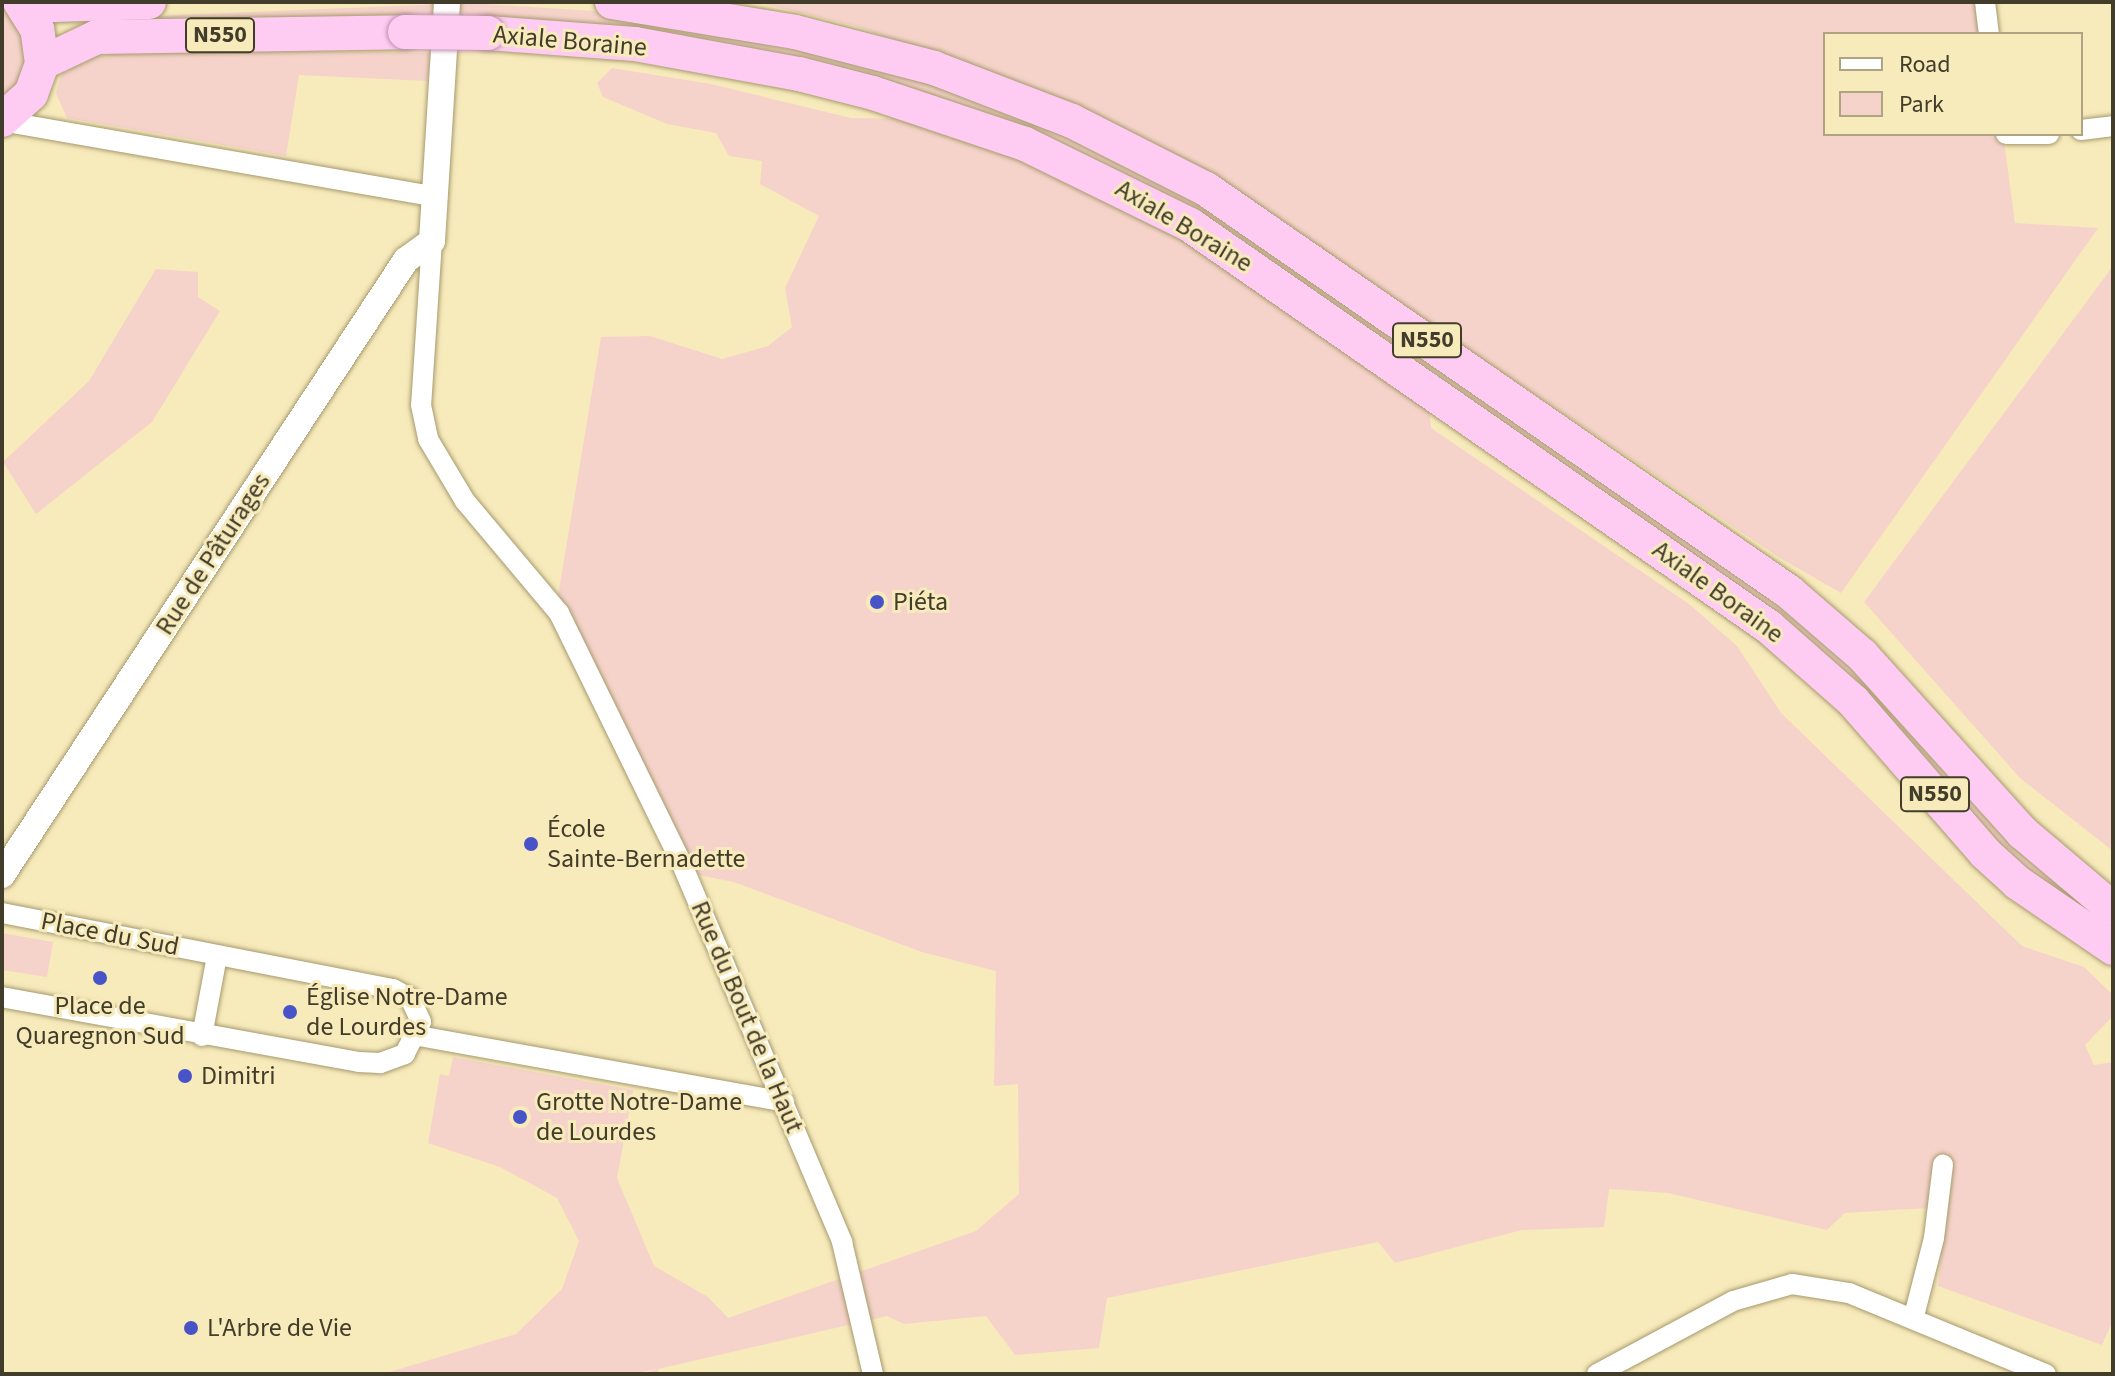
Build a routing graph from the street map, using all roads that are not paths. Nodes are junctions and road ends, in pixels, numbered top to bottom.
1 (149, 2) edge
2 (447, 2) edge
3 (612, 2) edge
4 (1985, 2) edge
5 (22, 4) edge
6 (1989, 32) edge
7 (38, 75) junction
8 (2, 121) edge
9 (2113, 126) edge
10 (54, 130) junction
11 (2083, 130) edge
12 (433, 196) junction
13 (432, 241) junction
14 (2, 875) edge
15 (2113, 909) edge
16 (2, 913) edge
17 (2113, 948) edge
18 (217, 956) junction
19 (2, 997) edge
20 (202, 1036) junction
21 (419, 1036) junction
22 (784, 1102) junction
23 (1943, 1165) dead end
24 (1914, 1316) junction
25 (873, 1374) edge
26 (1597, 1374) edge
27 (2046, 1374) edge

1 - 5 highway, N550
2 - 12 street, Rue du Bout de la Haut
3 - 15 highway, Axiale Boraine / N550
4 - 6 street
5 - 7 highway
7 - 8 highway, Axiale Boraine
7 - 10 street
7 - 17 highway, Axiale Boraine / N550, bridge
8 - 10 street
9 - 11 street
10 - 12 street
12 - 13 street, Rue du Bout de la Haut
13 - 14 street, Rue de Pâturages
13 - 22 street, Rue du Bout de la Haut
16 - 18 street, Place du Sud
18 - 20 street
18 - 21 street, Place du Sud
19 - 20 street
20 - 21 street
21 - 22 street
22 - 25 street, Rue du Bout de la Haut
23 - 24 street
24 - 26 street
24 - 27 street

